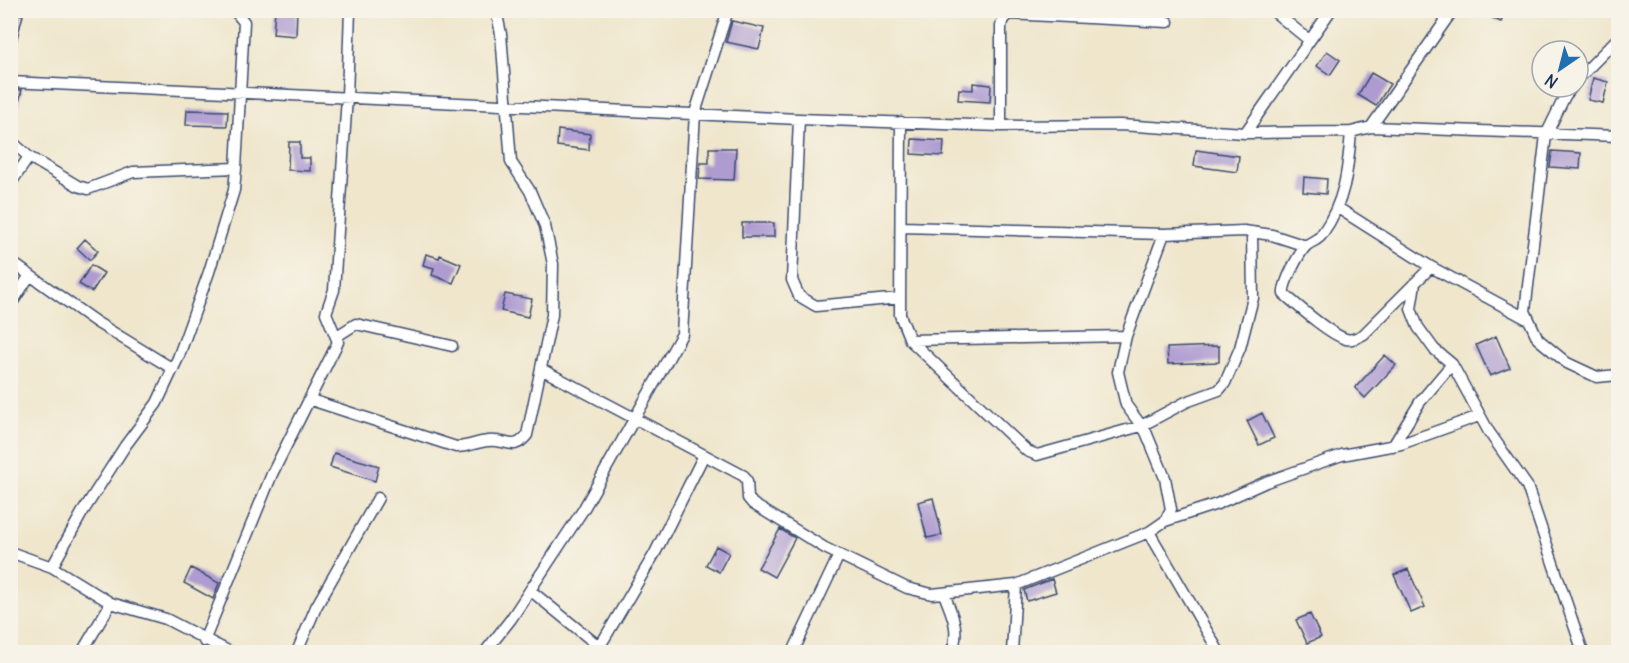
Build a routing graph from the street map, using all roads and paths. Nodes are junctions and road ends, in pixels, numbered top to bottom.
1 (234, 10) edge
2 (350, 10) edge
3 (496, 10) edge
4 (728, 10) edge
5 (1272, 10) edge
6 (1331, 10) edge
7 (1453, 10) edge
8 (1168, 22) dead end
9 (1618, 38) edge
10 (1309, 40) junction
11 (1590, 67) edge
12 (10, 81) edge
13 (241, 92) junction
14 (347, 97) junction
15 (1564, 99) edge
16 (506, 106) junction
17 (695, 113) junction
18 (799, 119) junction
19 (901, 122) junction
20 (1001, 126) junction
21 (1371, 127) junction
22 (1351, 132) junction
23 (1245, 133) junction
24 (1546, 135) junction
25 (1618, 136) edge
26 (10, 140) edge
27 (29, 157) junction
28 (236, 168) junction
29 (10, 184) edge
30 (1338, 208) junction
31 (901, 227) junction
32 (1252, 232) junction
33 (1164, 234) junction
34 (1305, 246) junction
35 (10, 261) edge
36 (1431, 267) junction
37 (30, 275) junction
38 (1415, 283) junction
39 (900, 298) junction
40 (10, 306) edge
41 (1529, 320) junction
42 (337, 336) junction
43 (1126, 336) junction
44 (910, 340) junction
45 (452, 346) dead end
46 (1452, 364) junction
47 (173, 369) junction
48 (541, 369) junction
49 (1618, 375) edge
50 (311, 400) junction
51 (1479, 416) junction
52 (634, 417) junction
53 (1142, 426) junction
54 (1393, 446) junction
55 (704, 455) junction
56 (378, 498) dead end
57 (1165, 521) junction
58 (1149, 532) junction
59 (10, 552) edge
60 (839, 555) junction
61 (52, 567) junction
62 (1016, 585) junction
63 (530, 590) junction
64 (944, 594) junction
65 (111, 603) junction
66 (204, 641) junction
67 (82, 652) edge
68 (230, 652) edge
69 (297, 652) edge
70 (485, 652) edge
71 (793, 652) edge
72 (951, 652) edge
73 (1012, 652) edge
74 (1219, 652) edge
75 (1583, 652) edge

1 - 13 street
2 - 14 street
3 - 16 street
4 - 17 street
5 - 10 street
6 - 10 street
7 - 21 street
8 - 20 street
9 - 11 street
10 - 23 street
12 - 13 street
13 - 14 street
13 - 28 street
14 - 16 street
14 - 42 street
15 - 24 street
16 - 17 street
16 - 48 street
17 - 18 street
17 - 52 street
18 - 19 street
18 - 39 street
19 - 20 street
19 - 31 street
20 - 23 street
21 - 22 street
21 - 24 street
22 - 23 street
22 - 30 street
24 - 25 street
24 - 41 street
26 - 27 street
27 - 28 street
27 - 29 street
28 - 47 street
30 - 34 street
30 - 36 street
31 - 33 street
31 - 39 street
32 - 33 street
32 - 34 street
32 - 53 street
33 - 43 street
34 - 38 street
35 - 37 street
36 - 38 street
36 - 41 street
37 - 40 street
37 - 47 street
38 - 46 street
39 - 44 street
41 - 49 street
42 - 45 street
42 - 50 street
43 - 44 street
43 - 53 street
44 - 53 street
46 - 51 street
46 - 54 street
47 - 61 street
48 - 50 street
48 - 52 street
50 - 66 street
51 - 54 street
51 - 75 street
52 - 55 street
52 - 63 street
53 - 57 street
54 - 57 street
55 - 60 street
55 - 63 street
56 - 69 street
57 - 58 street
58 - 62 street
58 - 74 street
59 - 61 street
60 - 64 street
60 - 71 street
61 - 65 street
62 - 64 street
62 - 73 street
63 - 70 street
64 - 72 street
65 - 66 street
65 - 67 street
66 - 68 street

